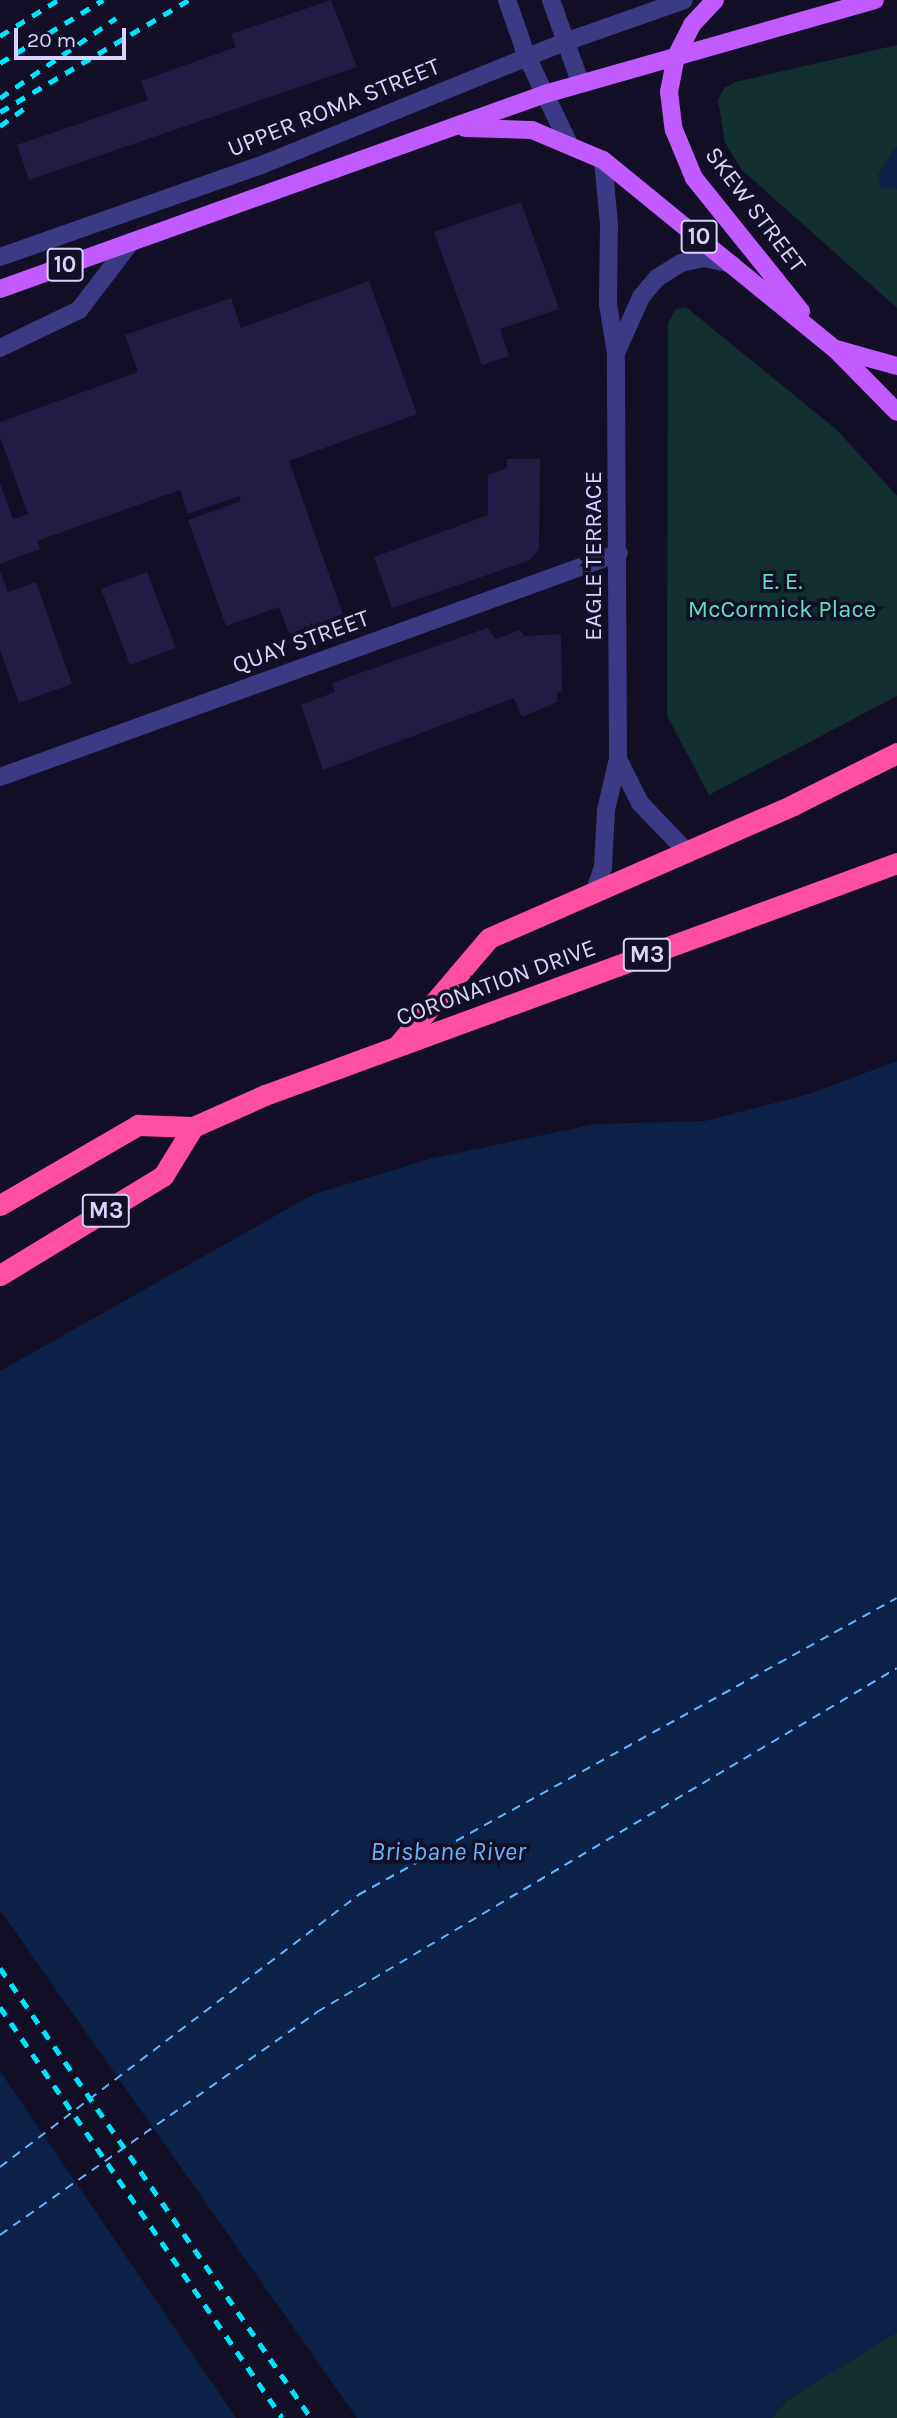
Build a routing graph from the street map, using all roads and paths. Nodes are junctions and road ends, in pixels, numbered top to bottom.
1 (507, 0) edge
2 (551, 0) edge
3 (684, 0) edge
4 (715, 0) edge
5 (875, 0) edge
6 (565, 42) junction
7 (676, 56) junction
8 (527, 57) junction
9 (580, 82) junction
10 (545, 94) junction
11 (408, 142) junction
12 (568, 142) junction
13 (603, 160) junction
14 (131, 242) junction
15 (0, 257) edge
16 (732, 264) junction
17 (0, 289) edge
18 (830, 345) junction
19 (0, 348) edge
20 (616, 352) junction
21 (897, 366) edge
22 (897, 412) edge
23 (619, 553) junction
24 (897, 753) edge
25 (618, 759) junction
26 (0, 777) edge
27 (686, 851) junction
28 (897, 863) edge
29 (595, 890) junction
30 (397, 1047) junction
31 (193, 1127) junction
32 (0, 1205) edge
33 (0, 1275) edge

1 - 8 street
2 - 6 street
3 - 6 street, UPPER ROMA STREET
4 - 7 main road
5 - 7 main road
6 - 8 street, UPPER ROMA STREET
6 - 9 street
7 - 9 main road
7 - 18 main road, SKEW STREET
8 - 10 street
8 - 15 street, UPPER ROMA STREET
9 - 10 main road
10 - 11 main road
10 - 12 street
11 - 12 main road, SKEW STREET / 10
11 - 14 main road, 10
12 - 13 main road, SKEW STREET / 10
13 - 16 main road, SKEW STREET / 10
13 - 20 street, EAGLE TERRACE
14 - 17 main road, 10
14 - 19 street
16 - 18 main road, SKEW STREET / 10
16 - 20 street, EAGLE TERRACE
18 - 21 main road
18 - 22 main road, SKEW STREET / 10
20 - 23 street, EAGLE TERRACE
23 - 25 street, EAGLE TERRACE
23 - 26 street, QUAY STREET
24 - 27 highway
25 - 27 street, EAGLE TERRACE
25 - 29 street, EAGLE TERRACE
27 - 29 highway
28 - 30 highway, CORONATION DRIVE / M3
29 - 30 highway
30 - 31 highway, CORONATION DRIVE / M3
31 - 32 highway, CORONATION DRIVE / M3
31 - 33 highway, M3

